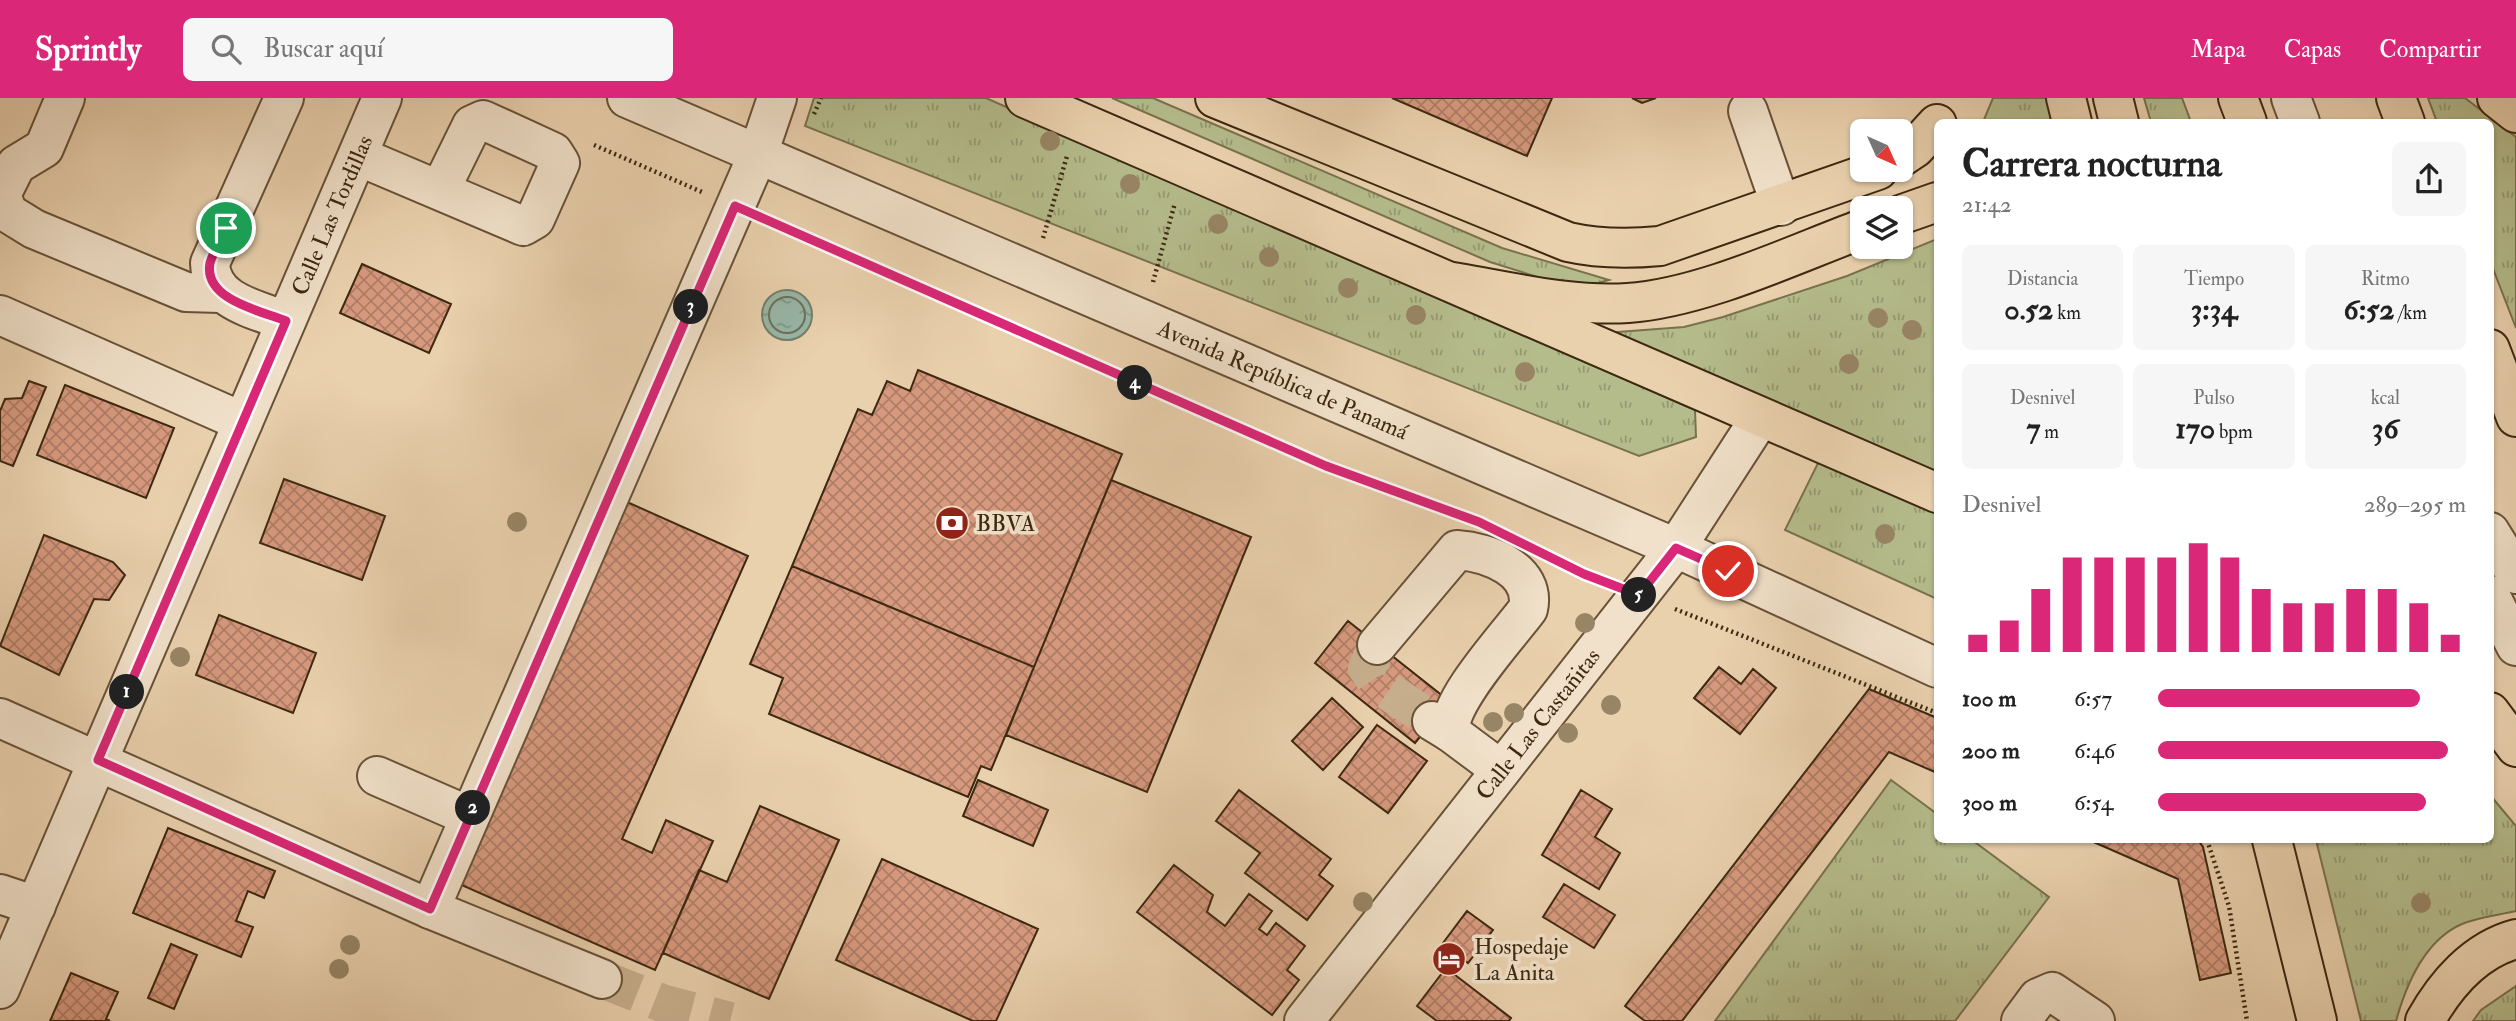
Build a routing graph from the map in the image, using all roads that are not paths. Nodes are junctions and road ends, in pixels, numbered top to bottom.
1 (65, 98) edge
2 (284, 98) edge
3 (382, 98) edge
4 (627, 98) edge
5 (777, 98) edge
6 (1025, 98) edge
7 (1216, 98) edge
8 (1953, 98) edge
9 (2066, 98) edge
10 (2113, 98) edge
11 (2238, 98) edge
12 (2291, 98) edge
13 (2314, 98) edge
14 (2396, 98) edge
15 (2497, 98) edge
16 (1748, 111) dead end
17 (2516, 113) edge
18 (1940, 119) edge
19 (2070, 119) edge
20 (2118, 119) edge
21 (2246, 119) edge
22 (2299, 119) edge
23 (2322, 119) edge
24 (2404, 119) edge
25 (1934, 127) edge
26 (1913, 149) edge
27 (758, 155) junction
28 (358, 156) junction
29 (1850, 180) edge
30 (441, 188) dead end
31 (1934, 203) edge
32 (1781, 206) junction
33 (1913, 210) edge
34 (1850, 233) edge
35 (1452, 282) junction
36 (230, 298) junction
37 (0, 315) edge
38 (286, 321) junction
39 (2494, 359) edge
40 (2516, 417) edge
41 (1760, 418) junction
42 (243, 422) junction
43 (1934, 492) edge
44 (2494, 538) edge
45 (1676, 548) junction
46 (2516, 574) edge
47 (2494, 603) edge
48 (1377, 645) tunnel mouth
49 (2516, 646) edge
50 (1934, 667) edge
51 (2494, 717) edge
52 (0, 718) edge
53 (2516, 747) edge
54 (98, 760) junction
55 (1501, 770) junction
56 (377, 776) dead end
57 (469, 816) junction
58 (2273, 843) edge
59 (0, 894) edge
60 (36, 906) junction
61 (430, 909) junction
62 (2516, 939) edge
63 (602, 979) tunnel mouth
64 (0, 989) edge
65 (1304, 1021) edge
66 (2021, 1021) edge
67 (2095, 1021) edge
68 (2317, 1021) edge
69 (2425, 1021) edge

1 - 36 street
2 - 36 street
3 - 28 street, Calle Las Tordillas
4 - 27 street, Avenida República de Panamá
5 - 27 street
6 - 35 main road
7 - 32 main road
8 - 18 main road
9 - 19 main road
10 - 20 main road
11 - 21 main road
12 - 22 street
13 - 23 street
14 - 24 main road
15 - 17 main road
16 - 32 street
25 - 26 main road
27 - 45 street, Avenida República de Panamá
27 - 57 street
28 - 30 street
28 - 38 street, Calle Las Tordillas
29 - 32 main road
31 - 33 main road
34 - 35 main road
35 - 41 main road
36 - 38 street
37 - 42 street
38 - 42 street, Calle Las Tordillas
39 - 40 main road
41 - 43 main road
41 - 45 street, Calle Las Castañitas
42 - 54 street, Calle Las Tordillas
44 - 46 street
45 - 50 street, Avenida República de Panamá
45 - 55 street, Calle Las Castañitas
47 - 49 street
48 - 55 street
51 - 53 main road
52 - 54 street
54 - 60 street, Calle Las Tordillas
54 - 61 street
55 - 65 street, Calle Las Castañitas
56 - 57 street
57 - 61 street
58 - 68 main road
59 - 60 street
60 - 64 street, Calle Las Tordillas
61 - 63 street
62 - 69 main road
66 - 67 street

